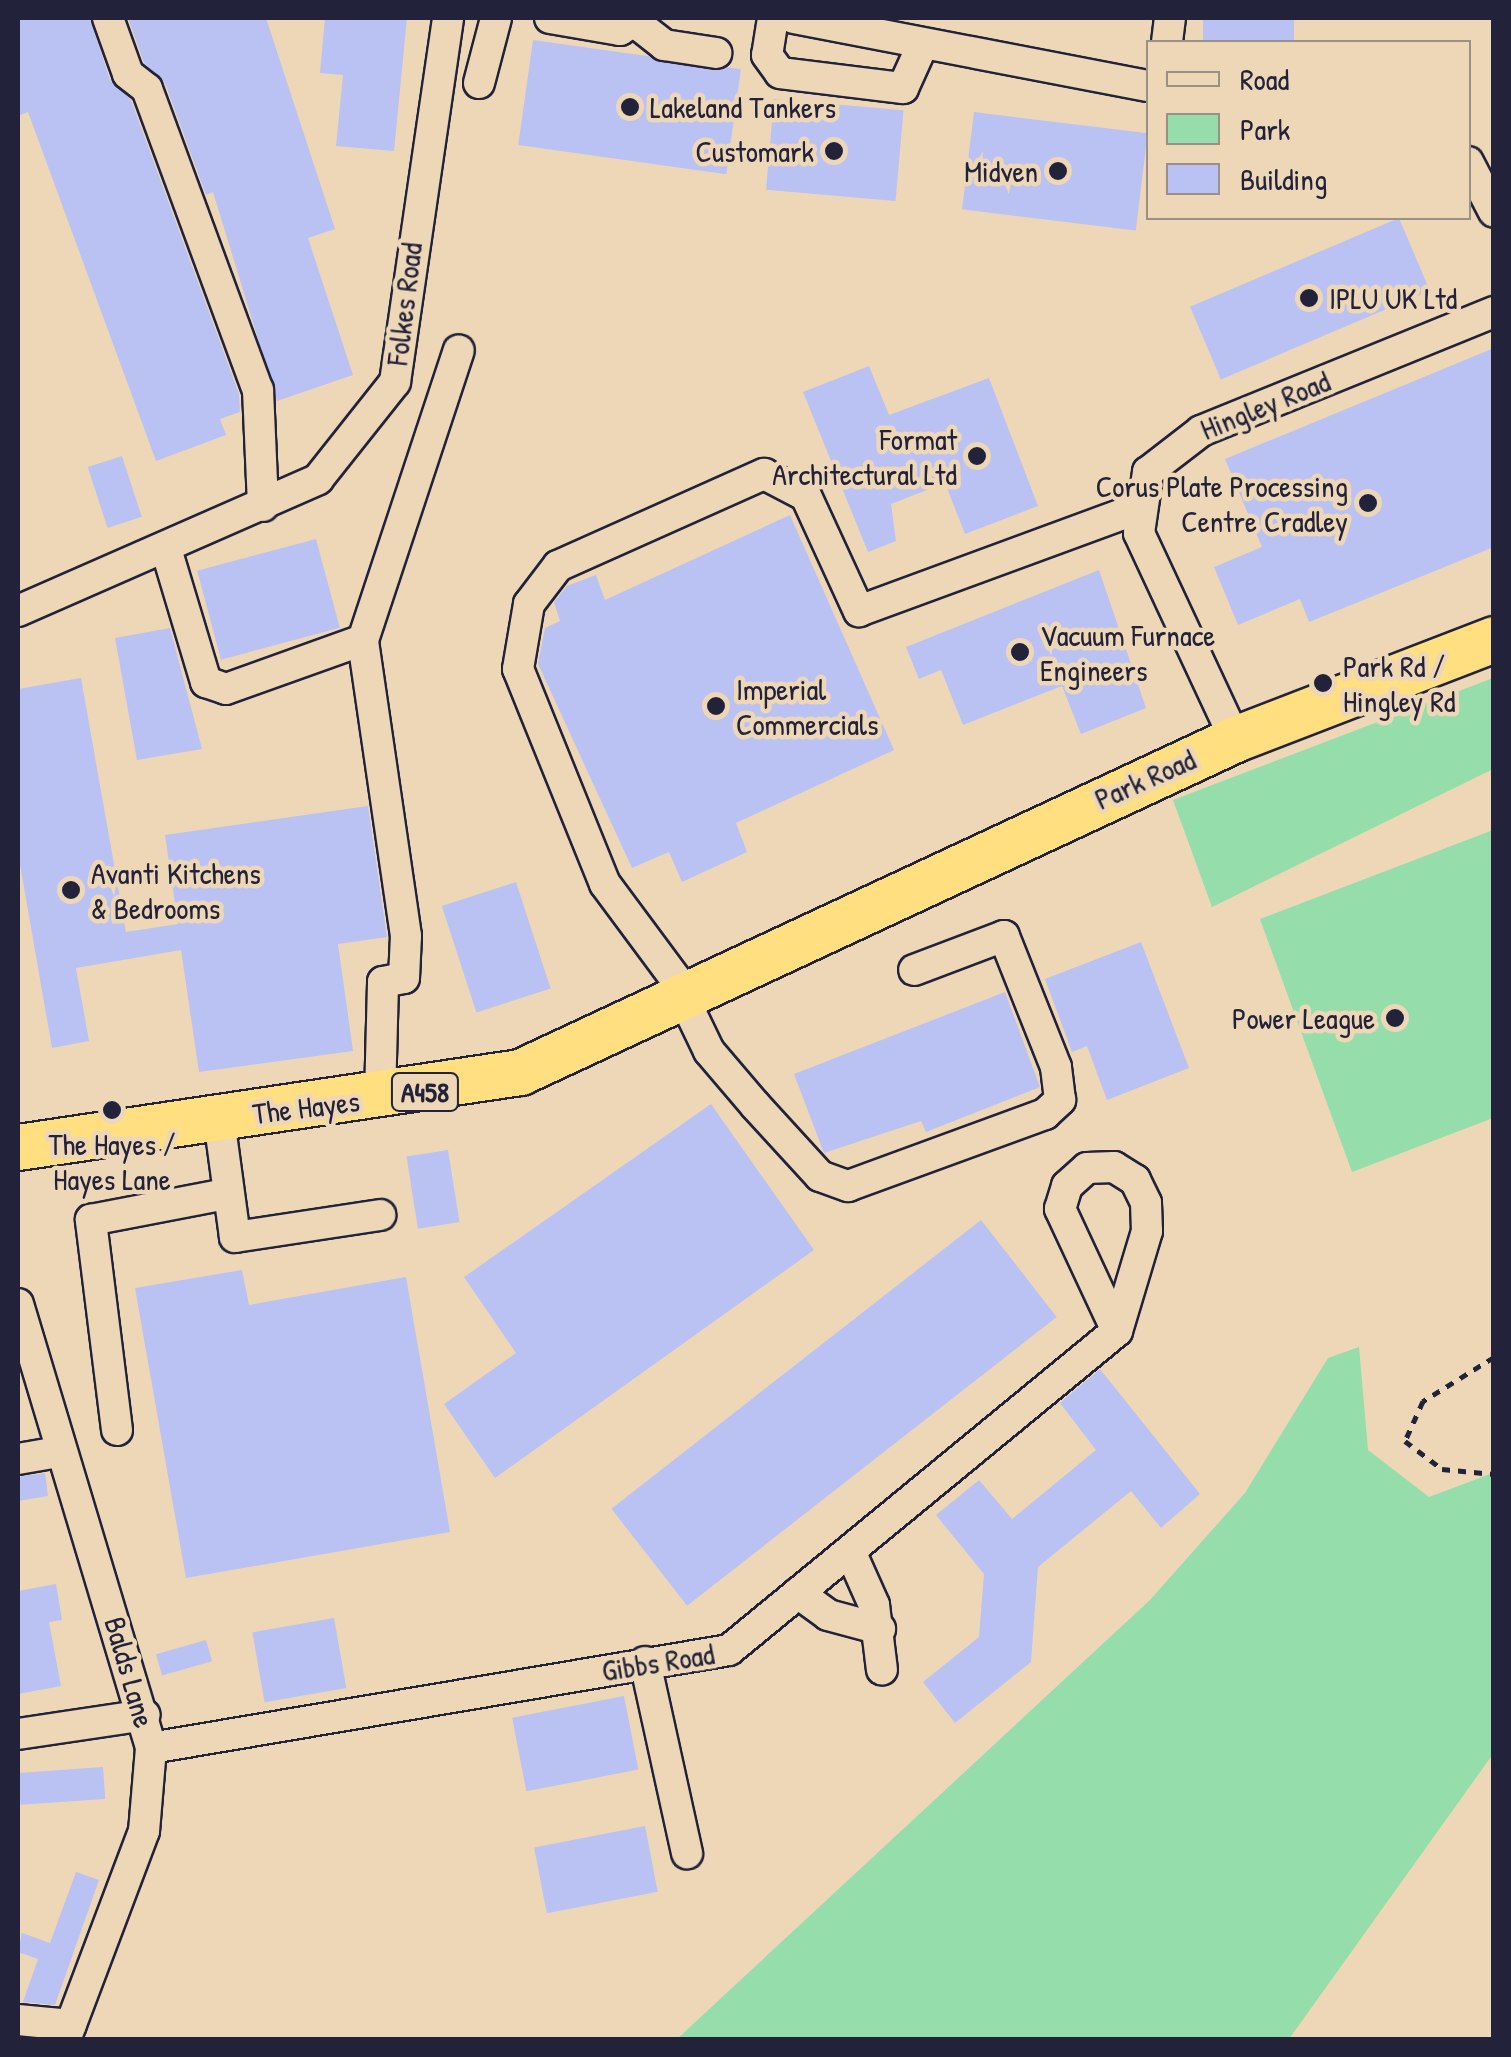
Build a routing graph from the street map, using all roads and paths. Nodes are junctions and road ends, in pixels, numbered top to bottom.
1 (108, 18) edge
2 (448, 18) edge
3 (496, 18) edge
4 (550, 18) edge
5 (773, 18) edge
6 (794, 18) edge
7 (637, 20) edge
8 (922, 46) junction
9 (716, 54) dead end
10 (479, 83) dead end
11 (1146, 86) edge
12 (1471, 168) edge
13 (1494, 212) edge
14 (1494, 312) edge
15 (459, 350) dead end
16 (263, 506) junction
17 (1138, 508) junction
18 (167, 552) junction
19 (18, 611) edge
20 (1494, 639) edge
21 (363, 640) junction
22 (1235, 739) junction
23 (805, 940) joint
24 (914, 970) dead end
25 (687, 998) junction
26 (380, 1098) junction
27 (218, 1119) junction
28 (18, 1147) edge
29 (226, 1194) junction
30 (380, 1216) dead end
31 (18, 1304) edge
32 (1117, 1331) junction
33 (1494, 1357) edge
34 (117, 1430) dead end
35 (58, 1452) junction
36 (18, 1459) edge
37 (1494, 1474) edge
38 (850, 1551) junction
39 (798, 1593) junction
40 (880, 1630) junction
41 (645, 1662) junction
42 (882, 1670) dead end
43 (145, 1715) junction
44 (18, 1734) edge
45 (151, 1748) junction
46 (687, 1853) dead end
47 (18, 2020) edge
48 (68, 2032) edge

1 - 16 street
2 - 16 street, Folkes Road
3 - 10 street
4 - 7 street
5 - 8 street
6 - 8 street
7 - 9 street
8 - 11 street
12 - 13 street
14 - 17 street, Hingley Road
15 - 21 street
16 - 18 street, Folkes Road
17 - 22 street
17 - 25 street
18 - 19 street, Folkes Road
18 - 21 street
20 - 22 highway, Park Road / A458
21 - 26 street
22 - 23 highway, Park Road / A458
23 - 25 highway, The Hayes / A458
24 - 25 street
25 - 26 highway, The Hayes / A458
26 - 27 highway, The Hayes / A458
27 - 28 highway, The Hayes / A458
27 - 29 street
29 - 30 street
29 - 34 street
31 - 35 street, Balds Lane
32 - 32 street
32 - 38 street, Gibbs Road
33 - 37 path
35 - 36 street
35 - 43 street, Balds Lane
38 - 39 street, Gibbs Road
38 - 40 street
39 - 40 street
39 - 41 street, Gibbs Road
40 - 42 street
41 - 45 street, Gibbs Road
41 - 46 street
43 - 44 street
43 - 45 street, Balds Lane
45 - 48 street, Balds Lane
47 - 48 street

